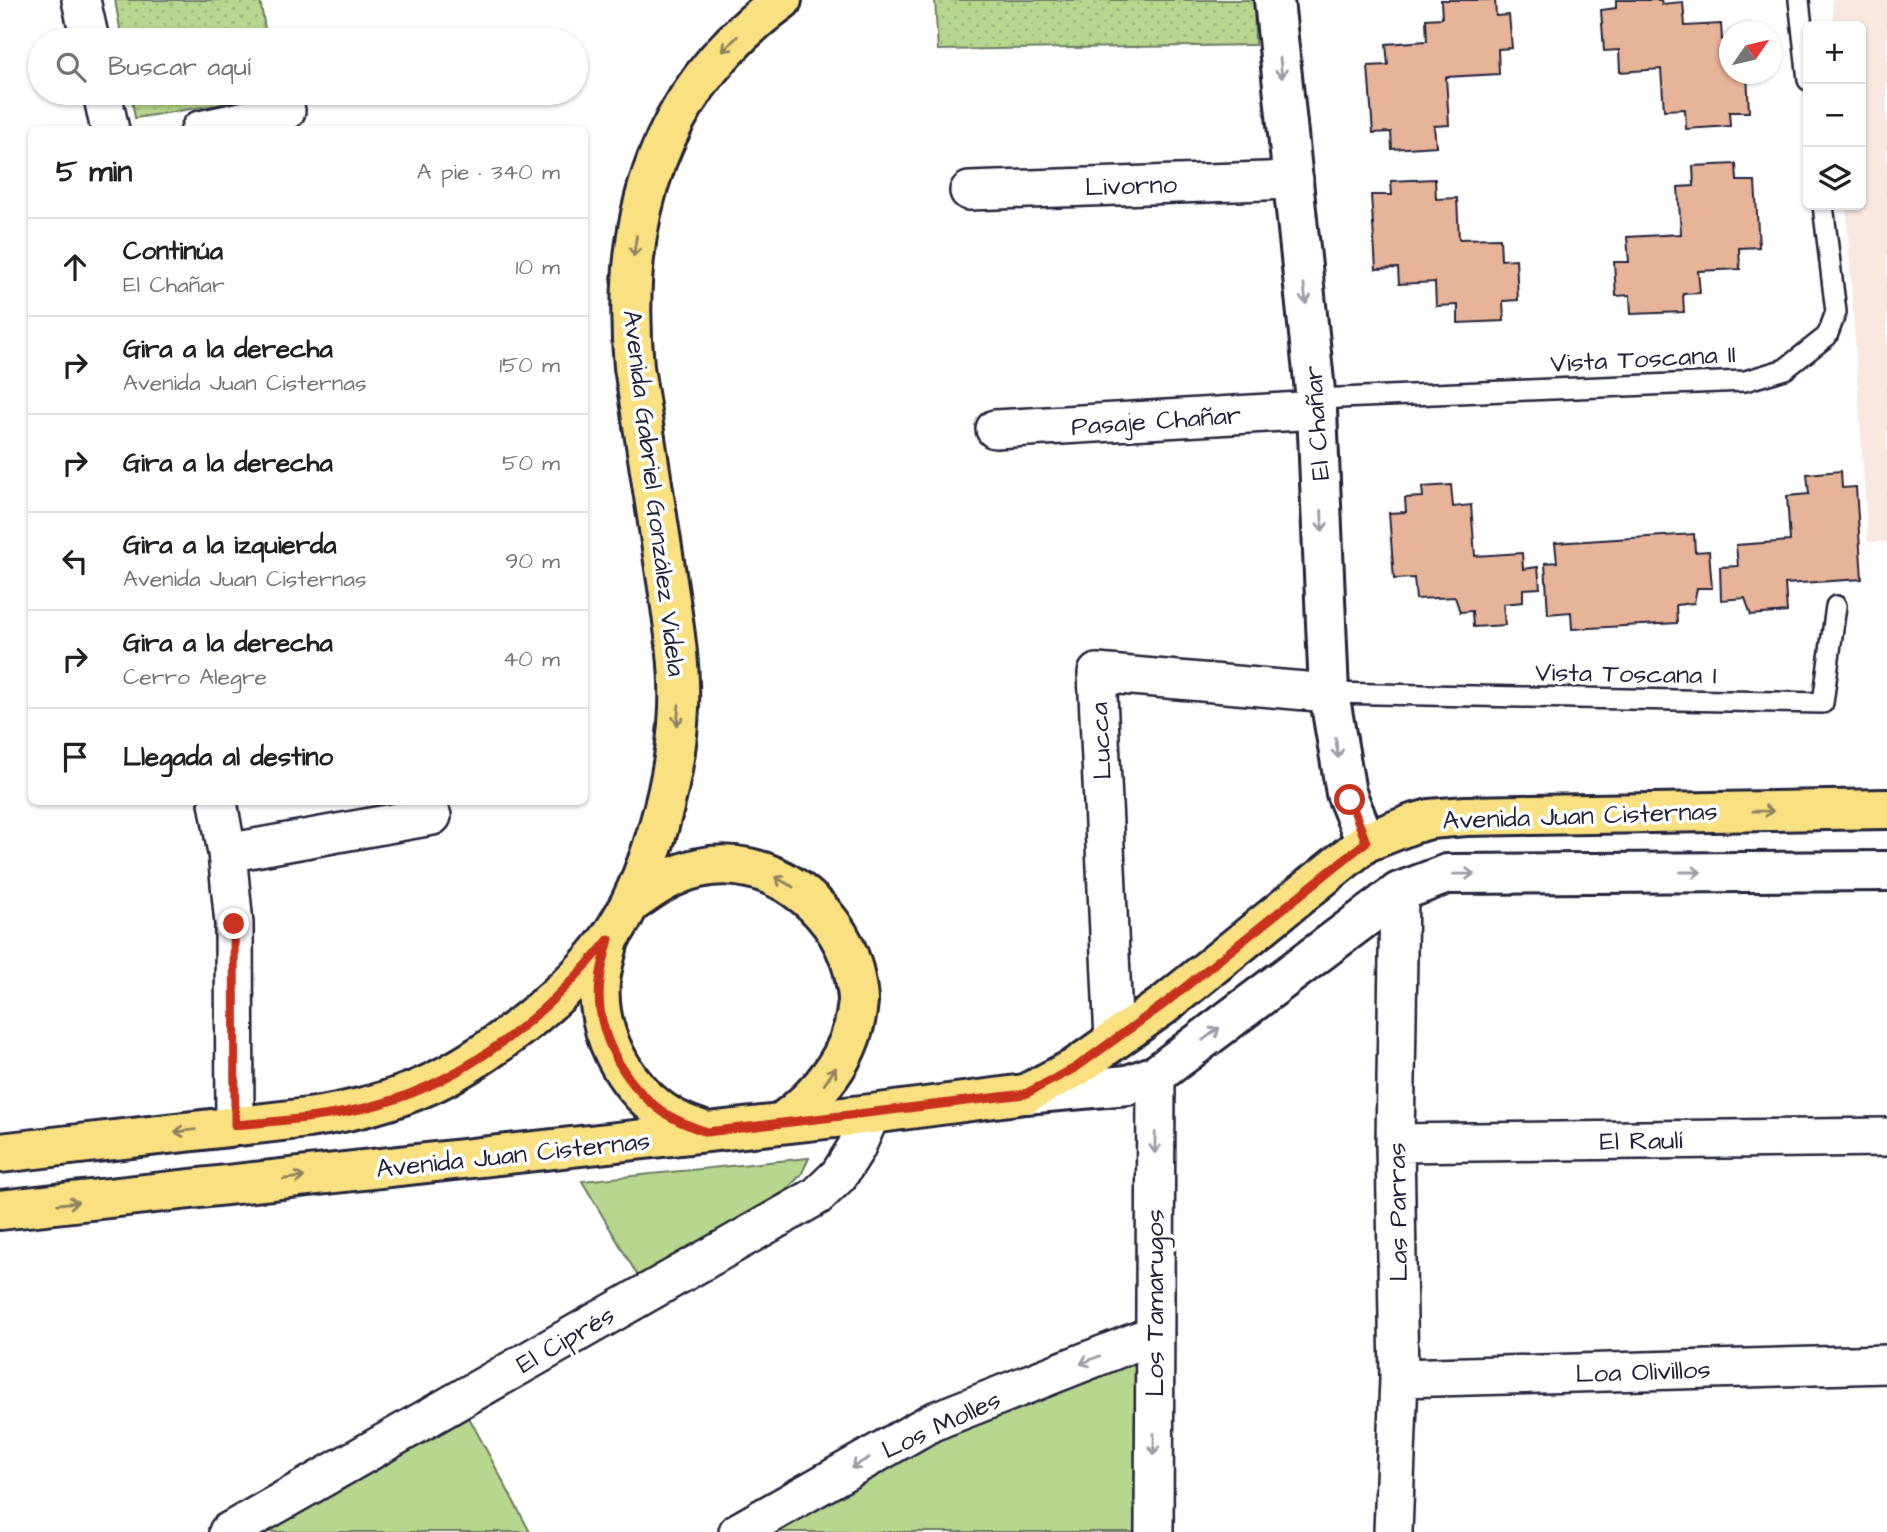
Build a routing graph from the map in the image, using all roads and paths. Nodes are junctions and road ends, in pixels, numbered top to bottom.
1 (81, 0) edge
2 (782, 0) edge
3 (1274, 0) edge
4 (1799, 0) edge
5 (87, 28) edge
6 (1803, 36) edge
7 (105, 105) edge
8 (286, 111) dead end
9 (109, 126) edge
10 (218, 126) edge
11 (1294, 180) junction
12 (969, 191) dead end
13 (1824, 210) edge
14 (1316, 404) junction
15 (995, 429) dead end
16 (1836, 606) dead end
17 (1329, 692) junction
18 (219, 805) edge
19 (1887, 808) edge
20 (432, 816) dead end
21 (1366, 842) junction
22 (227, 853) junction
23 (1887, 871) edge
24 (1399, 892) junction
25 (629, 905) junction
26 (609, 939) junction
27 (1114, 1041) junction
28 (1156, 1074) junction
29 (1025, 1094) junction
30 (871, 1114) junction
31 (781, 1123) junction
32 (235, 1125) junction
33 (707, 1132) junction
34 (1887, 1137) edge
35 (1395, 1143) junction
36 (0, 1153) edge
37 (0, 1210) edge
38 (1153, 1335) junction
39 (1887, 1364) edge
40 (1399, 1378) junction
41 (228, 1532) edge
42 (738, 1532) edge
43 (1154, 1532) edge
44 (1394, 1532) edge

1 - 5 street
2 -> 25 main road, Avenida Gabriel González Videla
3 -> 11 street, El Chañar
4 - 6 lane
7 - 9 street
8 - 10 street
11 - 12 street, Livorno
11 -> 14 street, El Chañar
13 - 14 lane, Vista Toscana II
14 - 15 street, Pasaje Chañar
14 -> 17 street, El Chañar
16 - 17 lane, Vista Toscana I
17 -> 21 street, El Chañar
17 - 27 street, Lucca
18 - 22 street
21 -> 19 main road, Avenida Juan Cisternas
20 - 22 street
21 - 27 main road, Avenida Juan Cisternas
22 - 32 street
24 -> 23 street, Avenida Juan Cisternas
28 -> 24 street, Avenida Juan Cisternas
24 - 35 street, Las Parras
25 - 26 main road, Avenida Gabriel González Videla
31 -> 25 main road
26 - 32 main road
26 - 33 main road
27 - 29 main road, Avenida Juan Cisternas
28 - 29 street, Avenida Juan Cisternas
28 -> 38 street, Los Tamarugos
29 - 30 main road, Avenida Juan Cisternas
30 - 31 main road, Avenida Juan Cisternas
30 - 41 street, El Ciprés
31 - 33 main road, Avenida Juan Cisternas
32 -> 36 main road
37 -> 33 main road, Avenida Juan Cisternas
34 - 35 street, El Raulí
35 - 40 street, Las Parras
38 -> 42 street, Los Molles
38 -> 43 street, Los Tamarugos
39 - 40 street, Loa Olivillos
40 - 44 street, Las Parras

